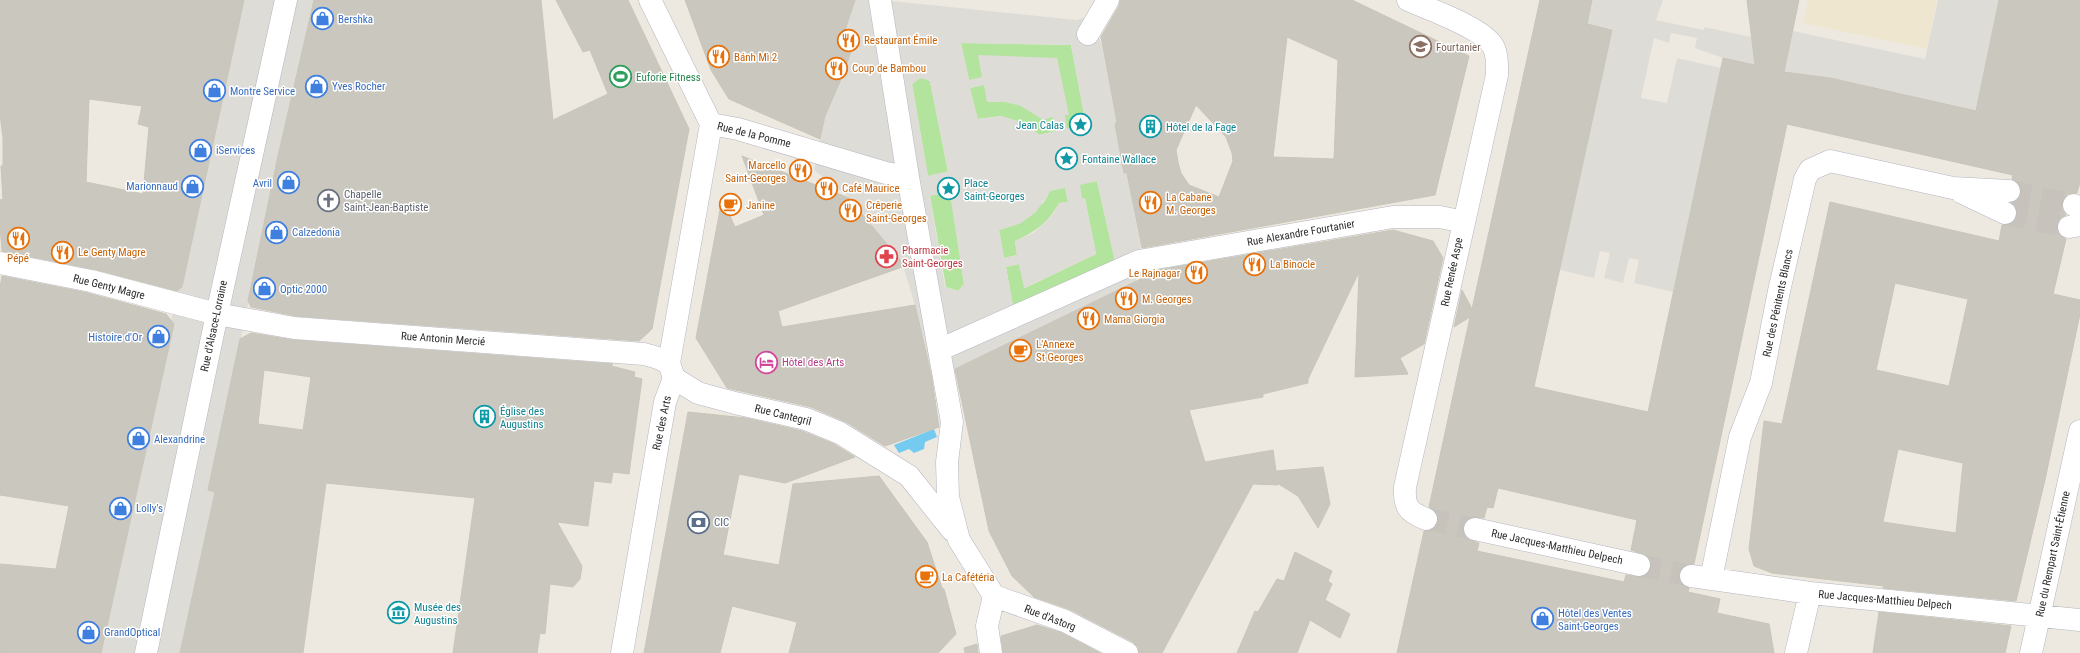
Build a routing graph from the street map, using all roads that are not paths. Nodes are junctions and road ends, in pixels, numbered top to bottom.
1 (286, 0) edge
2 (650, 0) edge
3 (880, 0) edge
4 (1108, 0) edge
5 (1408, 0) edge
6 (1088, 34) dead end
7 (711, 124) junction
8 (908, 178) junction
9 (1953, 188) junction
10 (2009, 191) tunnel mouth
11 (2005, 213) tunnel mouth
12 (1464, 222) junction
13 (0, 263) edge
14 (217, 314) junction
15 (939, 350) junction
16 (671, 371) junction
17 (2080, 431) edge
18 (947, 462) junction
19 (909, 476) junction
20 (1426, 519) tunnel mouth
21 (1476, 529) tunnel mouth
22 (959, 540) junction
23 (1639, 565) tunnel mouth
24 (1701, 578) joint
25 (1810, 593) junction
26 (994, 596) junction
27 (2039, 615) junction
28 (2080, 620) edge
29 (146, 653) edge
30 (622, 653) edge
31 (991, 653) edge
32 (1127, 653) edge
33 (1796, 653) edge
34 (2031, 653) edge

1 - 14 street, Rue d'Alsace-Lorraine
2 - 7 street, Rue de la Pomme
3 - 8 street
4 - 6 street
5 - 12 street, Rue Renée Aspe
7 - 8 street, Rue de la Pomme
7 - 16 street, Rue des Arts
8 - 15 street
9 - 10 street, Rue des Pénitents Blancs
9 - 11 street, Rue des Pénitents Blancs
9 - 24 street, Rue des Pénitents Blancs
12 - 15 street, Rue Alexandre Fourtanier
12 - 20 street, Rue Renée Aspe
13 - 14 street, Rue Genty Magre
14 - 16 street, Rue Antonin Mercié
14 - 29 street, Rue d'Alsace-Lorraine
15 - 18 street
16 - 19 street, Rue Cantegril
16 - 30 street, Rue des Arts
17 - 27 street, Rue du Rempart Saint-Étienne
18 - 19 street
18 - 22 street
19 - 22 street, Rue Cantegril
21 - 23 street, Rue Jacques-Matthieu Delpech
22 - 26 street
24 - 25 street, Rue Jacques-Matthieu Delpech
25 - 27 street, Rue Jacques-Matthieu Delpech
25 - 33 street
26 - 31 street
26 - 32 street, Rue d'Astorg
27 - 28 street, Rue Jacques-Matthieu Delpech
27 - 34 street, Rue du Rempart Saint-Étienne

